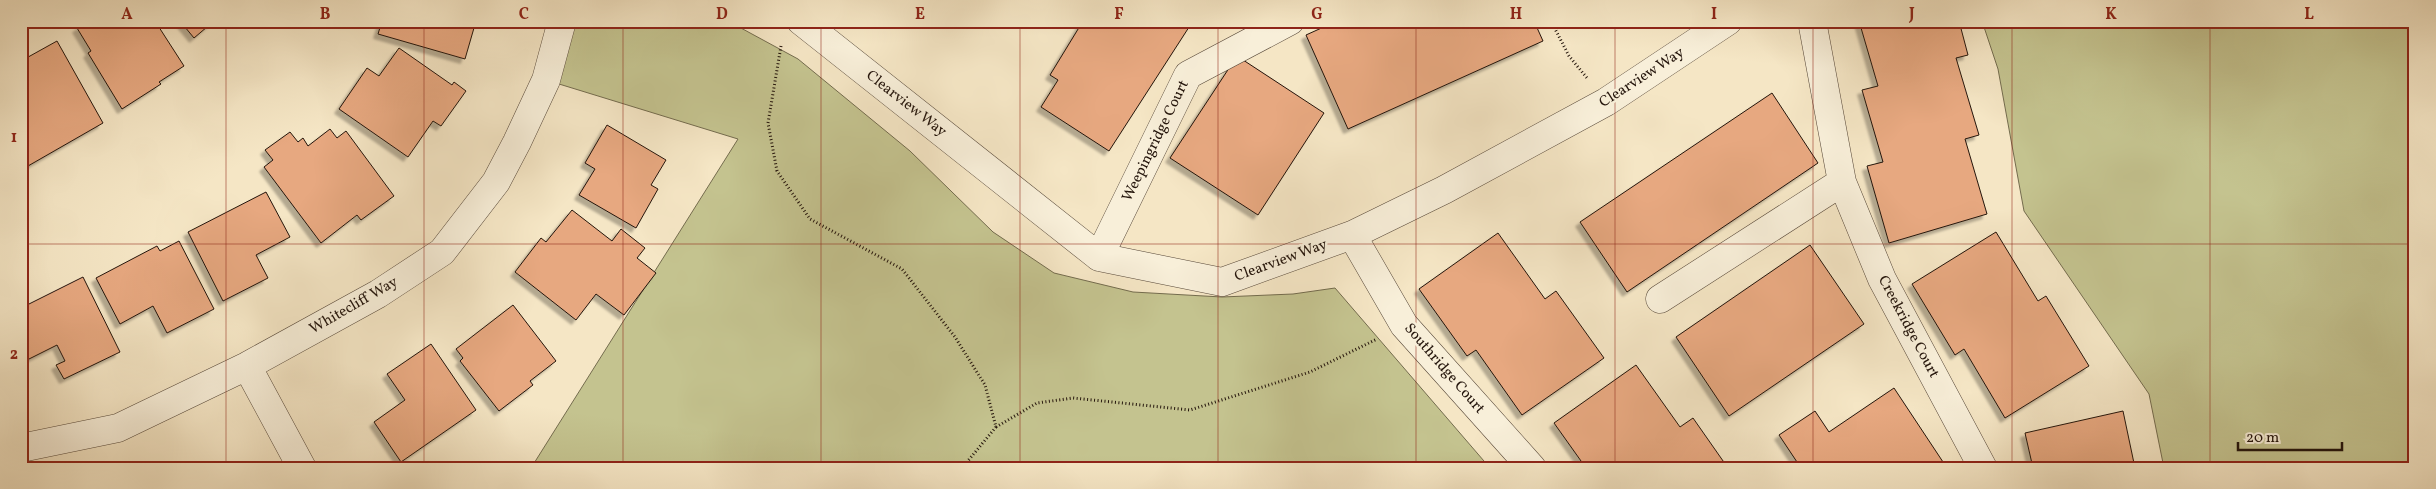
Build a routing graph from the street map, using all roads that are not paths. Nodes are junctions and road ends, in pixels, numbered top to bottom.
1 (562, 21) edge
2 (801, 21) edge
3 (1290, 21) edge
4 (1728, 21) edge
5 (1812, 21) edge
6 (1842, 182) junction
7 (1352, 235) junction
8 (1099, 257) junction
9 (1660, 299) dead end
10 (247, 366) junction
11 (21, 448) edge
12 (302, 468) edge
13 (1532, 468) edge
14 (1983, 468) edge

1 - 10 street, Whitecliff Way
2 - 8 street, Clearview Way
3 - 8 street, Weepingridge Court
4 - 7 street, Clearview Way
5 - 6 street, Creekridge Court
6 - 9 street
6 - 14 street, Creekridge Court
7 - 8 street, Clearview Way
7 - 13 street, Southridge Court
10 - 11 street, Whitecliff Way
10 - 12 street

